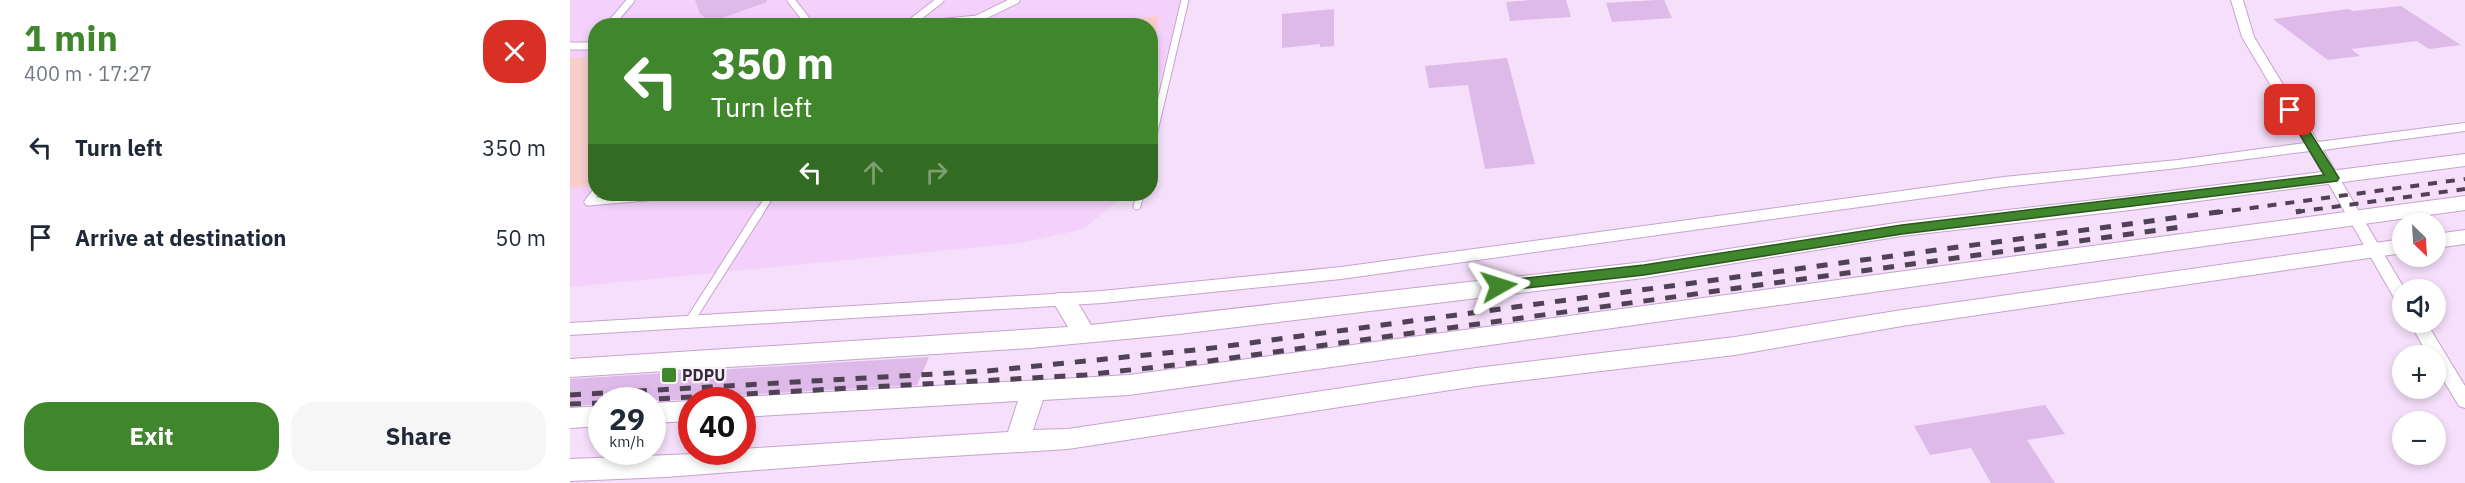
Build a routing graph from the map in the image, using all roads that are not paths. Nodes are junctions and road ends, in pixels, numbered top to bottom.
1 (631, 0) edge
2 (791, 0) edge
3 (940, 0) edge
4 (1017, 0) edge
5 (1185, 0) edge
6 (2237, 0) edge
7 (616, 18) edge
8 (806, 18) edge
9 (917, 18) edge
10 (979, 18) edge
11 (588, 44) edge
12 (570, 46) edge
13 (1158, 114) edge
14 (2465, 127) edge
15 (2312, 146) junction
16 (2465, 160) edge
17 (2332, 178) junction
18 (767, 201) edge
19 (1138, 201) edge
20 (2465, 203) edge
21 (1137, 206) dead end
22 (2357, 218) junction
23 (2465, 237) edge
24 (2446, 240) edge
25 (2392, 247) edge
26 (2373, 250) junction
27 (2392, 281) edge
28 (1063, 300) junction
29 (689, 322) junction
30 (570, 329) edge
31 (2424, 333) edge
32 (1085, 334) junction
33 (570, 368) edge
34 (1033, 392) junction
35 (2465, 401) edge
36 (756, 407) edge
37 (588, 417) edge
38 (570, 418) edge
39 (1017, 441) junction
40 (570, 470) edge

1 - 7 lane
2 - 8 lane
3 - 9 lane
4 - 10 lane
5 - 13 lane
6 - 15 street
11 - 12 lane
14 - 15 street
15 - 17 street
15 - 28 street
16 - 17 street
17 - 22 street
17 - 32 street
18 - 29 lane
19 - 21 lane
20 - 22 street
22 - 26 street
22 - 34 street
23 - 24 street
25 - 26 street
26 - 27 street
26 - 39 street
28 - 29 street
28 - 32 street
29 - 30 street
31 - 35 street
32 - 33 street
34 - 36 street
34 - 39 street
37 - 38 street
39 - 40 street

